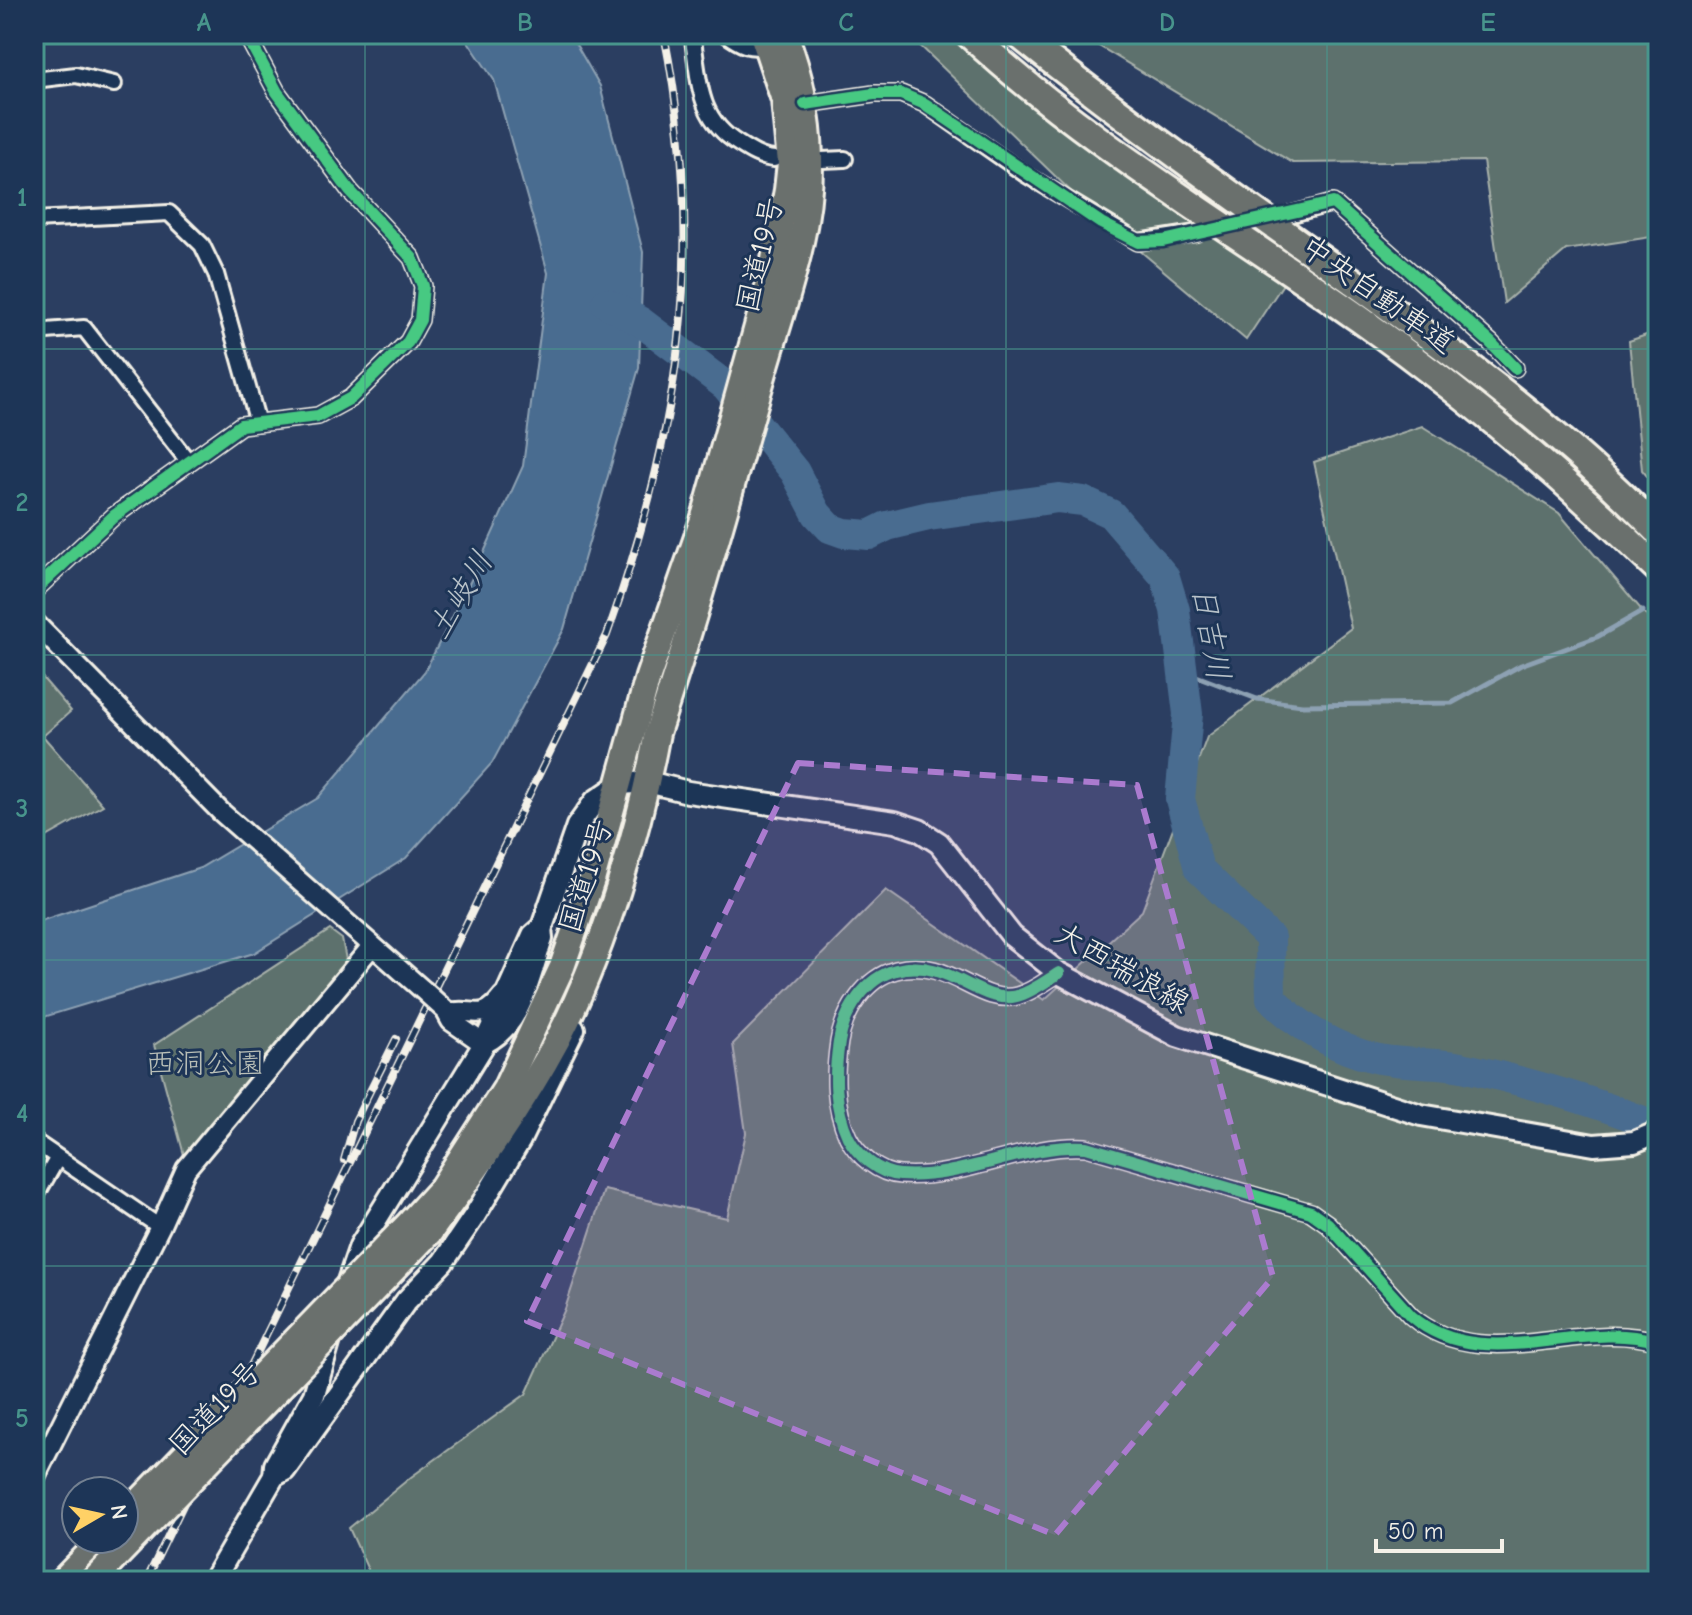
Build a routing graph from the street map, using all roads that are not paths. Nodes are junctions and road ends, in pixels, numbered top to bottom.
1 (246, 34) edge
2 (692, 34) edge
3 (726, 34) edge
4 (969, 34) edge
5 (1018, 34) edge
6 (771, 38) edge
7 (34, 80) edge
8 (114, 84) dead end
9 (805, 104) junction
10 (774, 159) dead end
11 (845, 159) dead end
12 (822, 160) dead end
13 (1288, 215) dead end
14 (34, 220) edge
15 (1196, 233) dead end
16 (34, 332) edge
17 (1515, 368) dead end
18 (752, 379) junction
19 (258, 423) junction
20 (738, 431) junction
21 (188, 461) junction
22 (1658, 531) edge
23 (1658, 569) edge
24 (34, 591) edge
25 (34, 622) edge
26 (648, 782) junction
27 (620, 784) junction
28 (542, 927) junction
29 (372, 946) junction
30 (593, 960) junction
31 (1059, 973) junction
32 (509, 988) junction
33 (447, 1012) junction
34 (484, 1044) junction
35 (1653, 1135) edge
36 (34, 1141) edge
37 (57, 1159) junction
38 (34, 1199) edge
39 (160, 1227) junction
40 (421, 1227) junction
41 (348, 1278) junction
42 (406, 1301) junction
43 (1658, 1342) edge
44 (274, 1476) junction
45 (34, 1479) edge
46 (140, 1501) edge
47 (87, 1555) edge
48 (62, 1581) edge
49 (93, 1581) edge
50 (213, 1581) edge

1 - 19 street
2 - 10 street
3 - 6 street
4 - 23 highway, 中央自動車道
5 - 22 highway, 中央自動車道
6 - 9 highway, 国道19号
6 - 18 highway, 国道19号
7 - 8 street
9 - 15 street
9 - 18 highway, 国道19号
11 - 12 street
13 - 17 street
14 - 19 street
16 - 21 street
18 - 20 highway, 国道19号
19 - 21 street
20 - 26 highway, 国道19号
20 - 27 highway, 国道19号
21 - 24 street
25 - 29 street
26 - 27 main road, 大西瑞浪線
26 - 30 highway, 国道19号
26 - 31 main road, 大西瑞浪線
27 - 28 main road
27 - 40 highway, 国道19号
28 - 32 main road
28 - 34 street
29 - 33 street, bridge
29 - 39 street
30 - 40 highway, 国道19号
30 - 42 main road
31 - 35 main road, 大西瑞浪線
31 - 43 street
32 - 33 street
32 - 34 main road
33 - 34 street
34 - 41 main road
36 - 37 street
37 - 38 street
37 - 39 street
39 - 45 street
40 - 46 highway, 国道19号, bridge
40 - 49 highway, 国道19号, bridge
41 - 42 main road
41 - 44 main road
42 - 44 main road
44 - 50 main road
47 - 48 highway

